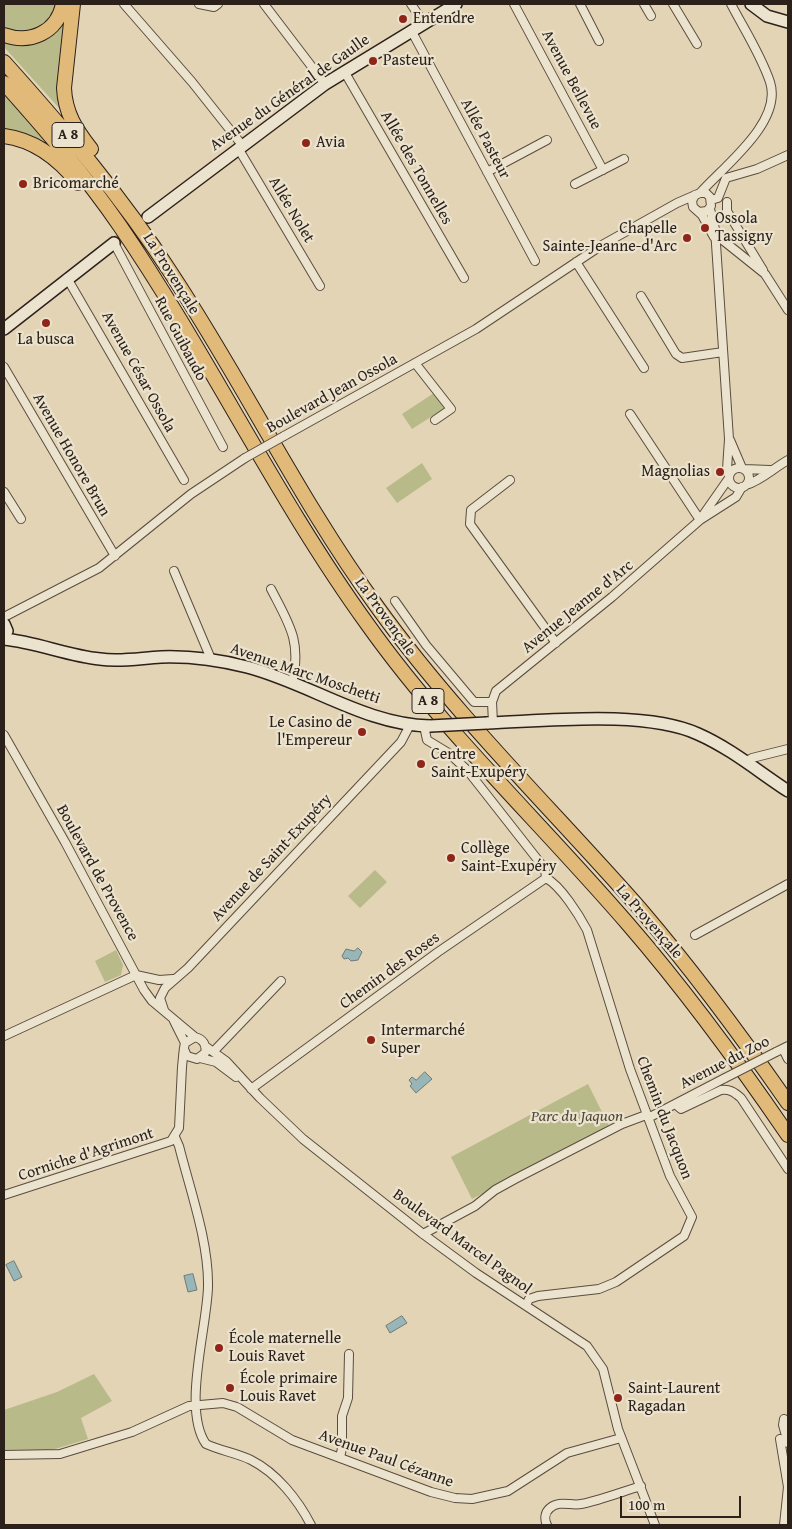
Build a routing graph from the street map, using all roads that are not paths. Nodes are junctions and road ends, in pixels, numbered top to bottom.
1 (63, 4) edge
2 (73, 4) edge
3 (124, 4) edge
4 (200, 4) edge
5 (218, 4) edge
6 (264, 4) edge
7 (411, 4) edge
8 (456, 4) edge
9 (514, 4) edge
10 (580, 4) edge
11 (644, 4) edge
12 (673, 4) edge
13 (731, 4) edge
14 (751, 4) edge
15 (651, 16) dead end
16 (788, 22) edge
17 (424, 23) junction
18 (411, 30) junction
19 (4, 35) edge
20 (599, 41) dead end
21 (697, 44) dead end
22 (4, 62) edge
23 (344, 72) junction
24 (4, 83) edge
25 (325, 84) junction
26 (4, 136) edge
27 (547, 140) dead end
28 (240, 147) junction
29 (788, 155) edge
30 (624, 160) dead end
31 (603, 170) junction
32 (487, 172) junction
33 (718, 175) junction
34 (575, 184) dead end
35 (698, 194) junction
36 (711, 198) junction
37 (727, 202) dead end
38 (710, 208) junction
39 (696, 210) junction
40 (129, 211) junction
41 (660, 212) junction
42 (148, 217) tunnel mouth
43 (122, 228) junction
44 (715, 237) junction
45 (114, 243) joint
46 (535, 261) dead end
47 (576, 262) junction
48 (765, 274) junction
49 (67, 278) junction
50 (464, 278) dead end
51 (320, 286) dead end
52 (641, 296) dead end
53 (788, 310) edge
54 (4, 329) edge
55 (723, 352) junction
56 (415, 364) junction
57 (4, 367) edge
58 (644, 368) dead end
59 (630, 414) dead end
60 (435, 420) dead end
61 (729, 438) junction
62 (223, 447) dead end
63 (788, 460) edge
64 (743, 469) junction
65 (770, 470) junction
66 (729, 477) junction
67 (184, 480) dead end
68 (510, 480) dead end
69 (744, 486) junction
70 (4, 492) edge
71 (21, 519) dead end
72 (700, 520) junction
73 (115, 556) junction
74 (174, 571) dead end
75 (271, 589) dead end
76 (394, 602) dead end
77 (5, 629) edge
78 (556, 643) junction
79 (211, 659) junction
80 (292, 683) junction
81 (492, 702) junction
82 (490, 723) junction
83 (410, 725) junction
84 (427, 726) junction
85 (4, 735) edge
86 (788, 748) edge
87 (750, 765) junction
88 (788, 792) edge
89 (546, 878) junction
90 (788, 884) edge
91 (695, 935) dead end
92 (136, 975) junction
93 (176, 978) junction
94 (280, 981) dead end
95 (164, 1010) junction
96 (172, 1018) junction
97 (4, 1036) edge
98 (195, 1037) junction
99 (184, 1046) junction
100 (206, 1046) junction
101 (782, 1049) edge
102 (214, 1051) junction
103 (197, 1059) junction
104 (788, 1059) edge
105 (182, 1079) junction
106 (251, 1089) junction
107 (788, 1103) edge
108 (675, 1104) junction
109 (647, 1116) junction
110 (788, 1135) edge
111 (175, 1137) junction
112 (788, 1169) edge
113 (4, 1194) edge
114 (423, 1234) junction
115 (526, 1305) junction
116 (349, 1354) dead end
117 (197, 1405) junction
118 (784, 1419) dead end
119 (621, 1438) junction
120 (780, 1439) dead end
121 (788, 1443) edge
122 (4, 1455) edge
123 (340, 1458) junction
124 (641, 1486) junction
125 (311, 1525) edge
126 (546, 1525) edge
127 (655, 1525) edge
128 (784, 1525) edge

1 - 19 highway
2 - 40 highway
3 - 28 street, Allée Nolet
4 - 5 street
6 - 25 street
7 - 17 street
8 - 17 main road, Avenue du Général de Gaulle
9 - 31 street, Avenue Bellevue
10 - 20 street
11 - 15 street
12 - 21 street
13 - 33 street, Boulevard Jean Ossola
14 - 16 main road
17 - 18 main road, Avenue du Général de Gaulle
18 - 23 main road, Avenue du Général de Gaulle
18 - 32 street, Allée Pasteur
22 - 40 highway, La Provençale / A 8
23 - 25 main road, Avenue du Général de Gaulle
23 - 50 street, Allée des Tonnelles
24 - 43 highway, La Provençale / A 8
25 - 28 main road, Avenue du Général de Gaulle
26 - 43 highway
27 - 32 street
28 - 42 main road, Avenue du Général de Gaulle
28 - 51 street, Allée Nolet
29 - 36 street
30 - 31 street
31 - 34 street
32 - 46 street, Allée Pasteur
33 - 35 street, Boulevard Jean Ossola
33 - 36 street, Boulevard Jean Ossola
35 - 36 street
35 - 39 street
35 - 41 street, Boulevard Jean Ossola
36 - 38 street
37 - 48 street
38 - 39 street
38 - 44 street
39 - 41 street, Boulevard Jean Ossola
39 - 44 street
40 - 107 highway, La Provençale / A 8
41 - 47 street, Boulevard Jean Ossola
43 - 110 highway, La Provençale / A 8
44 - 48 street
44 - 55 street
45 - 49 main road
45 - 62 street, Rue Guibaudo
47 - 56 street, Boulevard Jean Ossola
47 - 58 street
48 - 53 street
49 - 54 main road
49 - 67 street, Avenue César Ossola
52 - 55 street
55 - 61 street
56 - 60 street
56 - 73 street, Boulevard Jean Ossola, bridge
57 - 73 street, Avenue Honore Brun
59 - 72 street
61 - 64 street
61 - 66 street
63 - 65 street, Avenue Jeanne d'Arc
64 - 65 street
64 - 66 street
64 - 69 street
65 - 69 street, Avenue Jeanne d'Arc
66 - 69 street
66 - 72 street, Avenue Jeanne d'Arc
68 - 78 street
69 - 72 street, Avenue Jeanne d'Arc
70 - 71 street
72 - 78 street, Avenue Jeanne d'Arc
73 - 77 street, Boulevard Jean Ossola
74 - 79 street
75 - 80 street
76 - 81 street
77 - 79 main road, Avenue Marc Moschetti
78 - 81 street, Avenue Jeanne d'Arc
79 - 80 main road, Avenue Marc Moschetti
80 - 83 main road, Avenue Marc Moschetti
81 - 82 street
82 - 84 main road, Avenue Marc Moschetti, bridge
82 - 87 main road, Avenue Marc Moschetti
83 - 84 main road, Avenue Marc Moschetti
83 - 93 street, Avenue de Saint-Exupéry
84 - 89 street, Chemin du Jacquon
85 - 92 street, Boulevard de Provence
86 - 87 street
87 - 88 main road, Avenue Marc Moschetti
89 - 106 street, Chemin des Roses
89 - 109 street, Chemin du Jacquon
90 - 91 street
92 - 93 street
92 - 95 street, Boulevard de Provence
92 - 97 street
93 - 95 street, Avenue de Saint-Exupéry
94 - 102 street
95 - 96 street, Boulevard de Provence
96 - 98 street, Boulevard de Provence
96 - 99 street, Boulevard de Provence
98 - 99 street
98 - 100 street
99 - 103 street
99 - 105 street
100 - 102 street, Boulevard Marcel Pagnol
100 - 103 street
101 - 104 street
101 - 108 street, Avenue du Zoo, bridge
102 - 106 street, Boulevard Marcel Pagnol
103 - 105 street
103 - 106 street, Boulevard Marcel Pagnol
105 - 111 street
106 - 114 street, Boulevard Marcel Pagnol
108 - 109 street, Avenue du Zoo
108 - 112 street
109 - 114 street, Avenue du Zoo
109 - 115 street, Chemin du Jacquon
111 - 113 street, Corniche d'Agrimont
111 - 117 street
114 - 115 street, Boulevard Marcel Pagnol
115 - 119 street, Boulevard Marcel Pagnol
116 - 123 street, Avenue Paul Cézanne
117 - 122 street, Avenue Paul Cézanne
117 - 123 street, Avenue Paul Cézanne
117 - 125 street
118 - 121 street
119 - 123 street, Avenue Paul Cézanne
119 - 124 street, Boulevard Marcel Pagnol
120 - 128 street
124 - 126 street
124 - 127 street, Boulevard Marcel Pagnol

